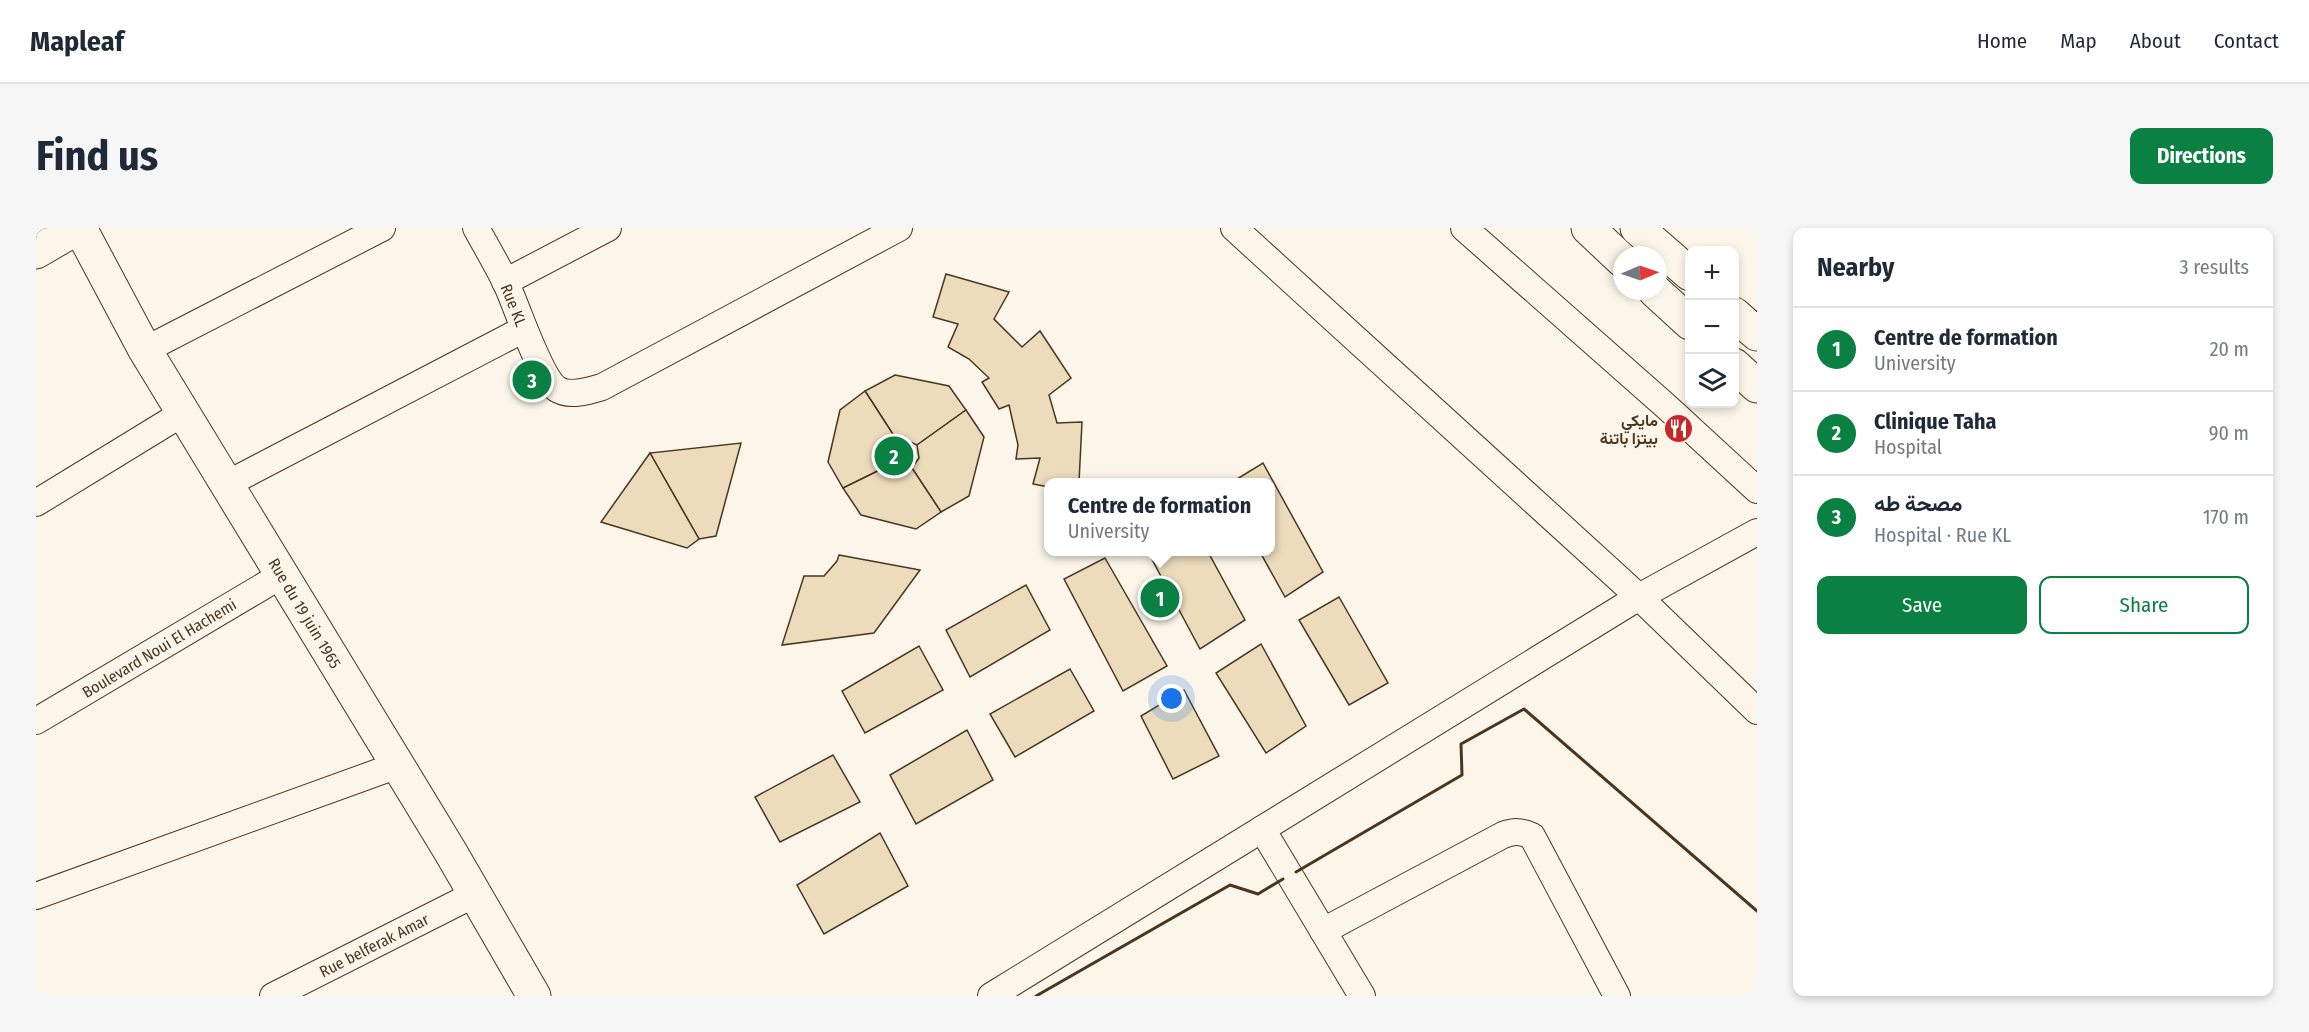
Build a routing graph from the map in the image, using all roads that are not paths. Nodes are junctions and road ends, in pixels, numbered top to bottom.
1 (78, 228) edge
2 (382, 228) edge
3 (476, 228) edge
4 (608, 228) edge
5 (899, 228) edge
6 (1234, 228) edge
7 (1464, 228) edge
8 (1588, 228) edge
9 (1637, 228) edge
10 (36, 252) edge
11 (1613, 252) edge
12 (1685, 270) edge
13 (505, 282) junction
14 (1665, 300) edge
15 (1739, 318) edge
16 (1685, 319) edge
17 (524, 329) junction
18 (1757, 334) edge
19 (145, 350) junction
20 (1739, 370) edge
21 (1757, 386) edge
22 (183, 413) junction
23 (227, 484) junction
24 (1757, 490) edge
25 (36, 503) edge
26 (1757, 532) edge
27 (282, 575) junction
28 (1639, 597) junction
29 (1757, 711) edge
30 (36, 721) edge
31 (398, 765) junction
32 (1262, 829) junction
33 (475, 894) junction
34 (36, 896) edge
35 (1323, 931) junction
36 (273, 996) edge
37 (534, 996) edge
38 (990, 996) edge
39 (1362, 996) edge
40 (1617, 996) edge

1 - 10 main road
1 - 19 main road, Rue du 19 juin 1965
2 - 19 street
3 - 13 street, Rue KL
4 - 13 street
5 - 17 street, Rue KL
6 - 28 street
7 - 24 street
8 - 11 main road
9 - 12 main road
13 - 17 street, Rue KL
14 - 16 main road
15 - 18 main road
17 - 23 street
19 - 22 main road, Rue du 19 juin 1965
20 - 21 main road
22 - 23 main road, Rue du 19 juin 1965
22 - 25 street
23 - 27 main road, Rue du 19 juin 1965
26 - 28 street
27 - 30 street, Boulevard Noui El Hachemi
27 - 31 main road, Rue du 19 juin 1965
28 - 29 street
28 - 32 street
31 - 33 main road, Rue du 19 juin 1965
31 - 34 street
32 - 35 street
32 - 38 street
33 - 36 street, Rue belferak Amar
33 - 37 main road, Rue du 19 juin 1965
35 - 39 street
35 - 40 street

